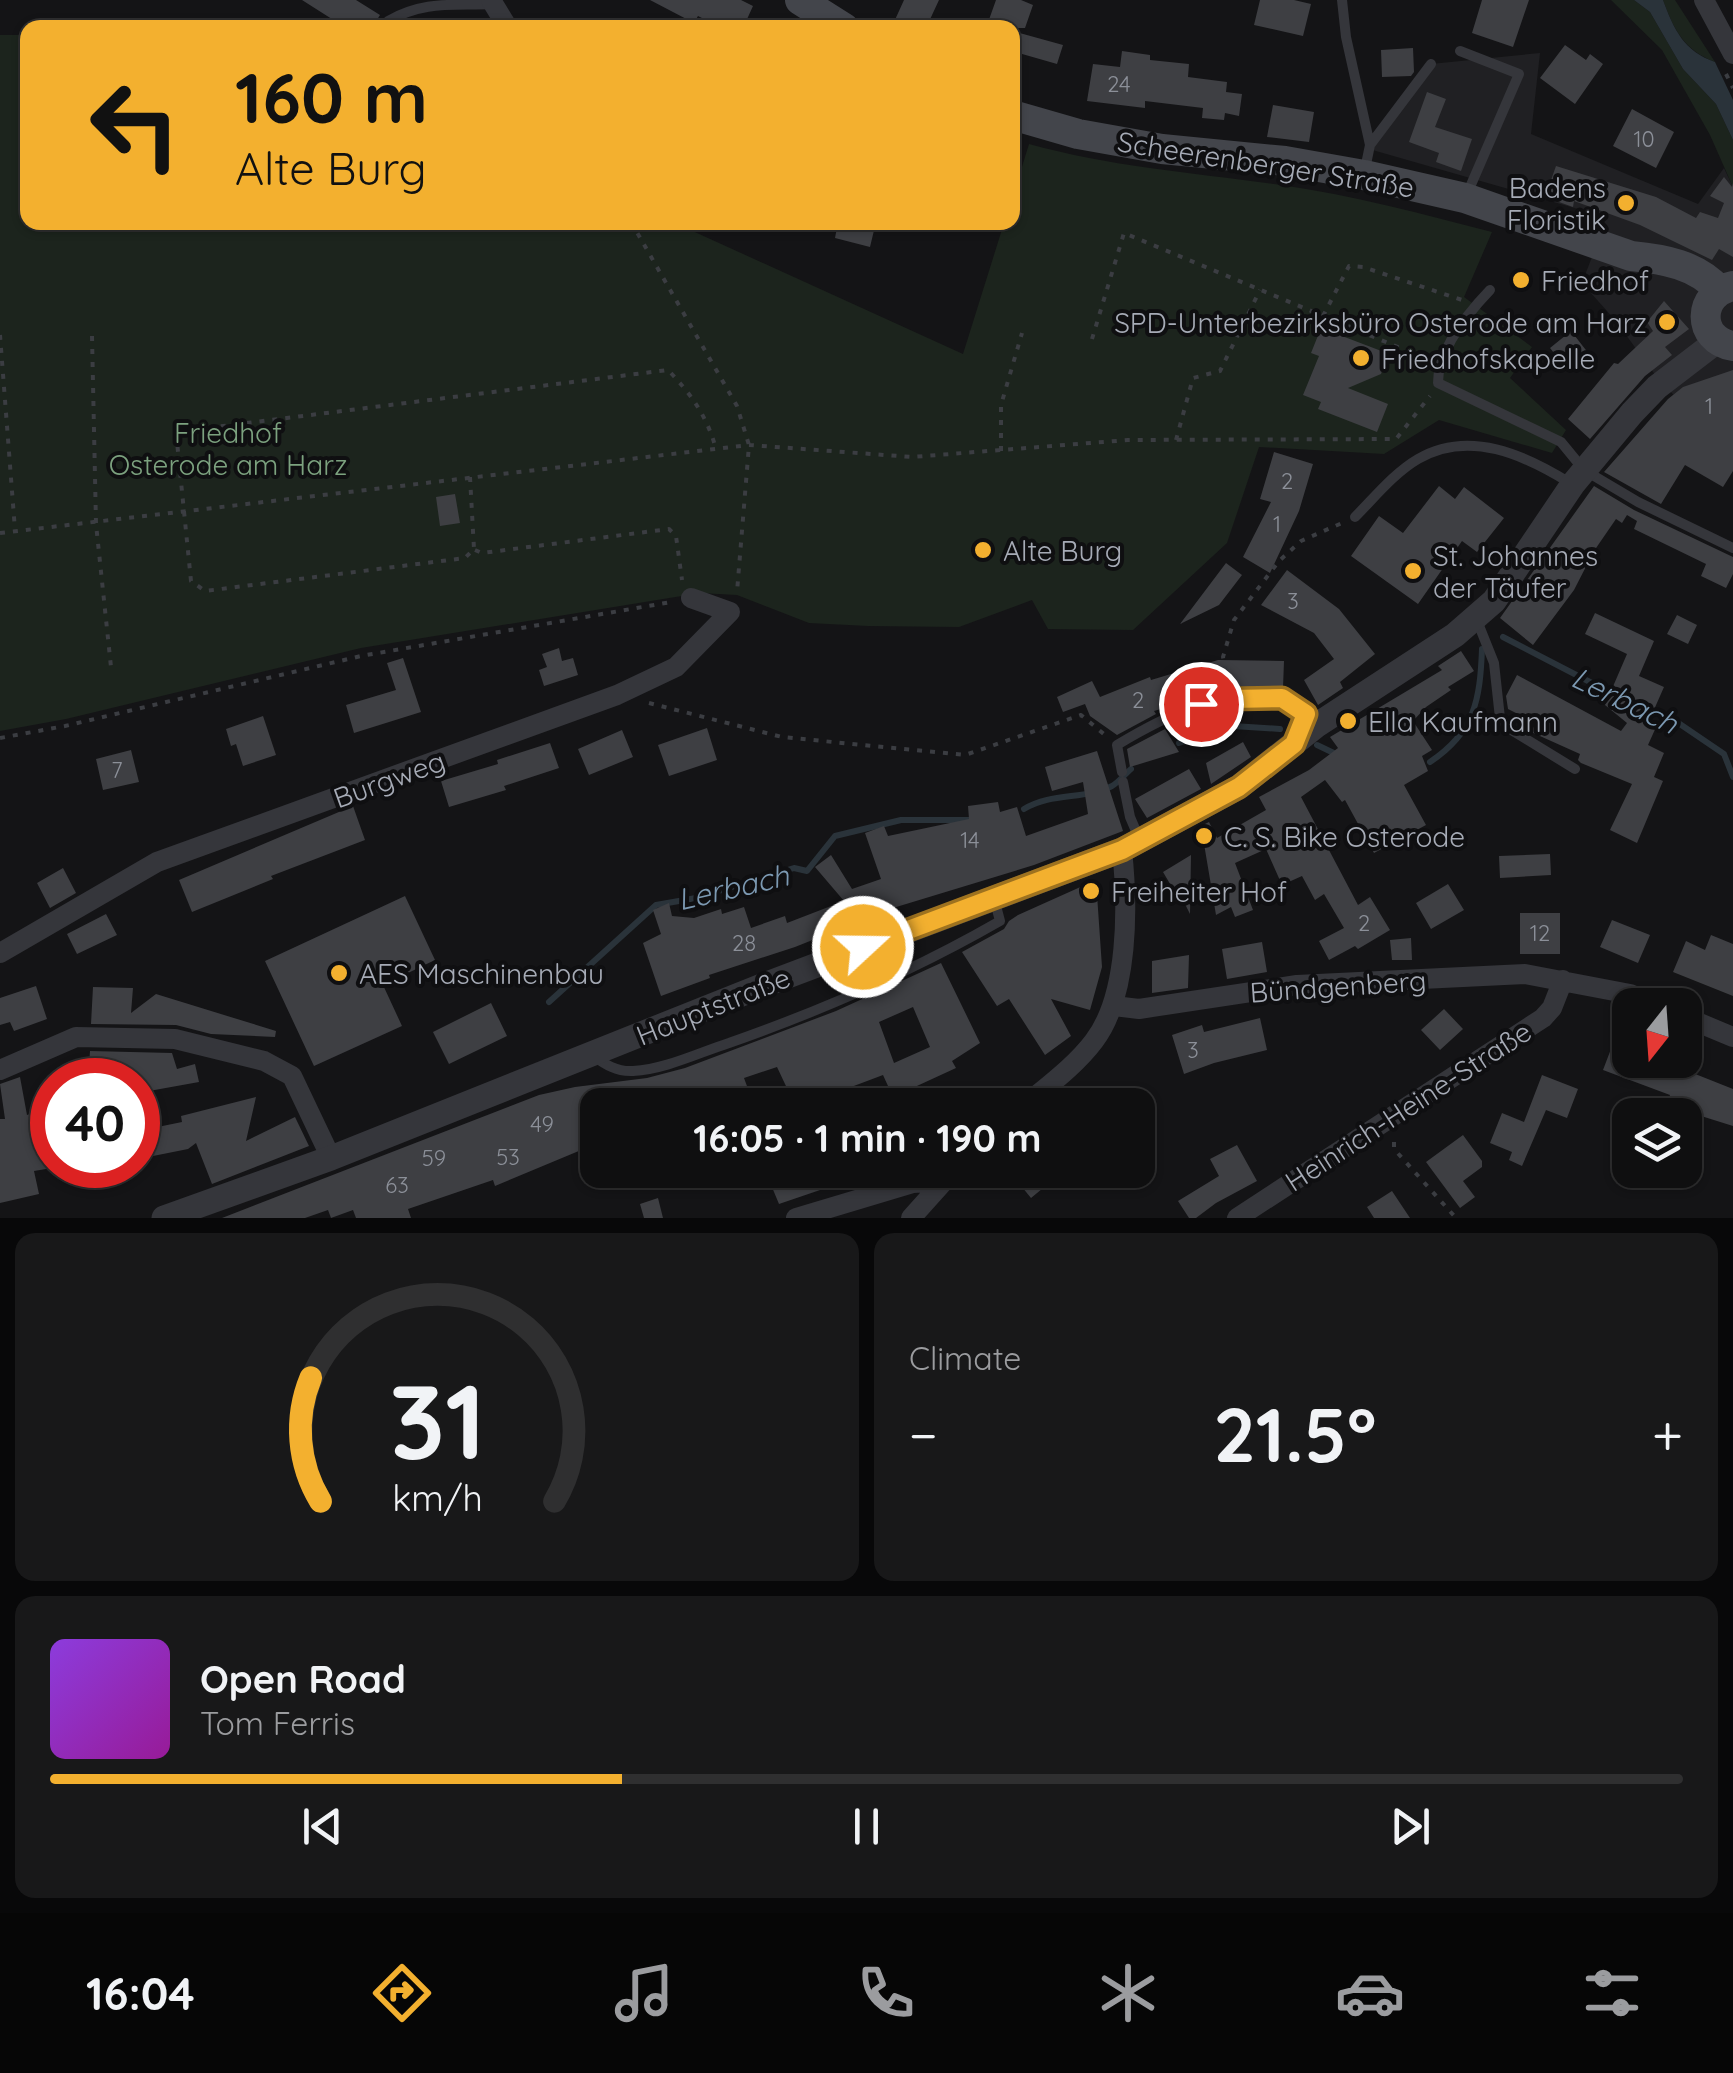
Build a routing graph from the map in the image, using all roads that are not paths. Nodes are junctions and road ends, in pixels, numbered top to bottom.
1 (800, 0) edge
2 (1342, 0) edge
3 (1704, 0) edge
4 (493, 2) edge
5 (390, 20) edge
6 (831, 20) edge
7 (1460, 51) dead end
8 (1733, 54) edge
9 (1431, 64) dead end
10 (1020, 116) edge
11 (1367, 160) junction
12 (1465, 198) junction
13 (1490, 290) dead end
14 (1720, 292) edge
15 (1725, 344) edge
16 (1578, 477) junction
17 (1355, 517) road end
18 (1733, 548) edge
19 (690, 598) road end
20 (1476, 617) junction
21 (1298, 742) junction
22 (1574, 769) dead end
23 (1131, 845) junction
24 (994, 896) junction
25 (0, 953) edge
26 (1563, 980) junction
27 (1612, 990) edge
28 (1114, 1006) junction
29 (1702, 1024) edge
30 (1733, 1037) edge
31 (591, 1054) junction
32 (0, 1070) edge
33 (1045, 1088) edge
34 (331, 1158) junction
35 (894, 1188) edge
36 (937, 1188) edge
37 (164, 1218) edge
38 (796, 1218) edge
39 (911, 1218) edge
40 (1237, 1218) edge

1 - 6 main road
2 - 11 lane
3 - 8 street
4 - 5 lane
7 - 12 lane
9 - 11 lane
10 - 11 main road, Scheerenberger Straße
11 - 12 main road, Scheerenberger Straße
12 - 14 main road, Scheerenberger Straße
13 - 16 lane
14 - 15 main road, Scheerenberger Straße
15 - 16 street, Hauptstraße
16 - 17 lane
16 - 18 lane
16 - 20 street, Hauptstraße
19 - 25 street, Burgweg
20 - 21 street, Hauptstraße
20 - 22 lane
21 - 23 street, Hauptstraße
21 - 23 lane
23 - 24 street, Hauptstraße
23 - 28 street
24 - 31 street, Hauptstraße
24 - 31 lane
26 - 27 street, Bündgenberg
26 - 28 street, Bündgenberg
26 - 40 street, Heinrich-Heine-Straße
28 - 33 street
29 - 30 street
31 - 34 street, Hauptstraße
32 - 34 street
34 - 37 street, Hauptstraße
35 - 38 street
36 - 39 street

